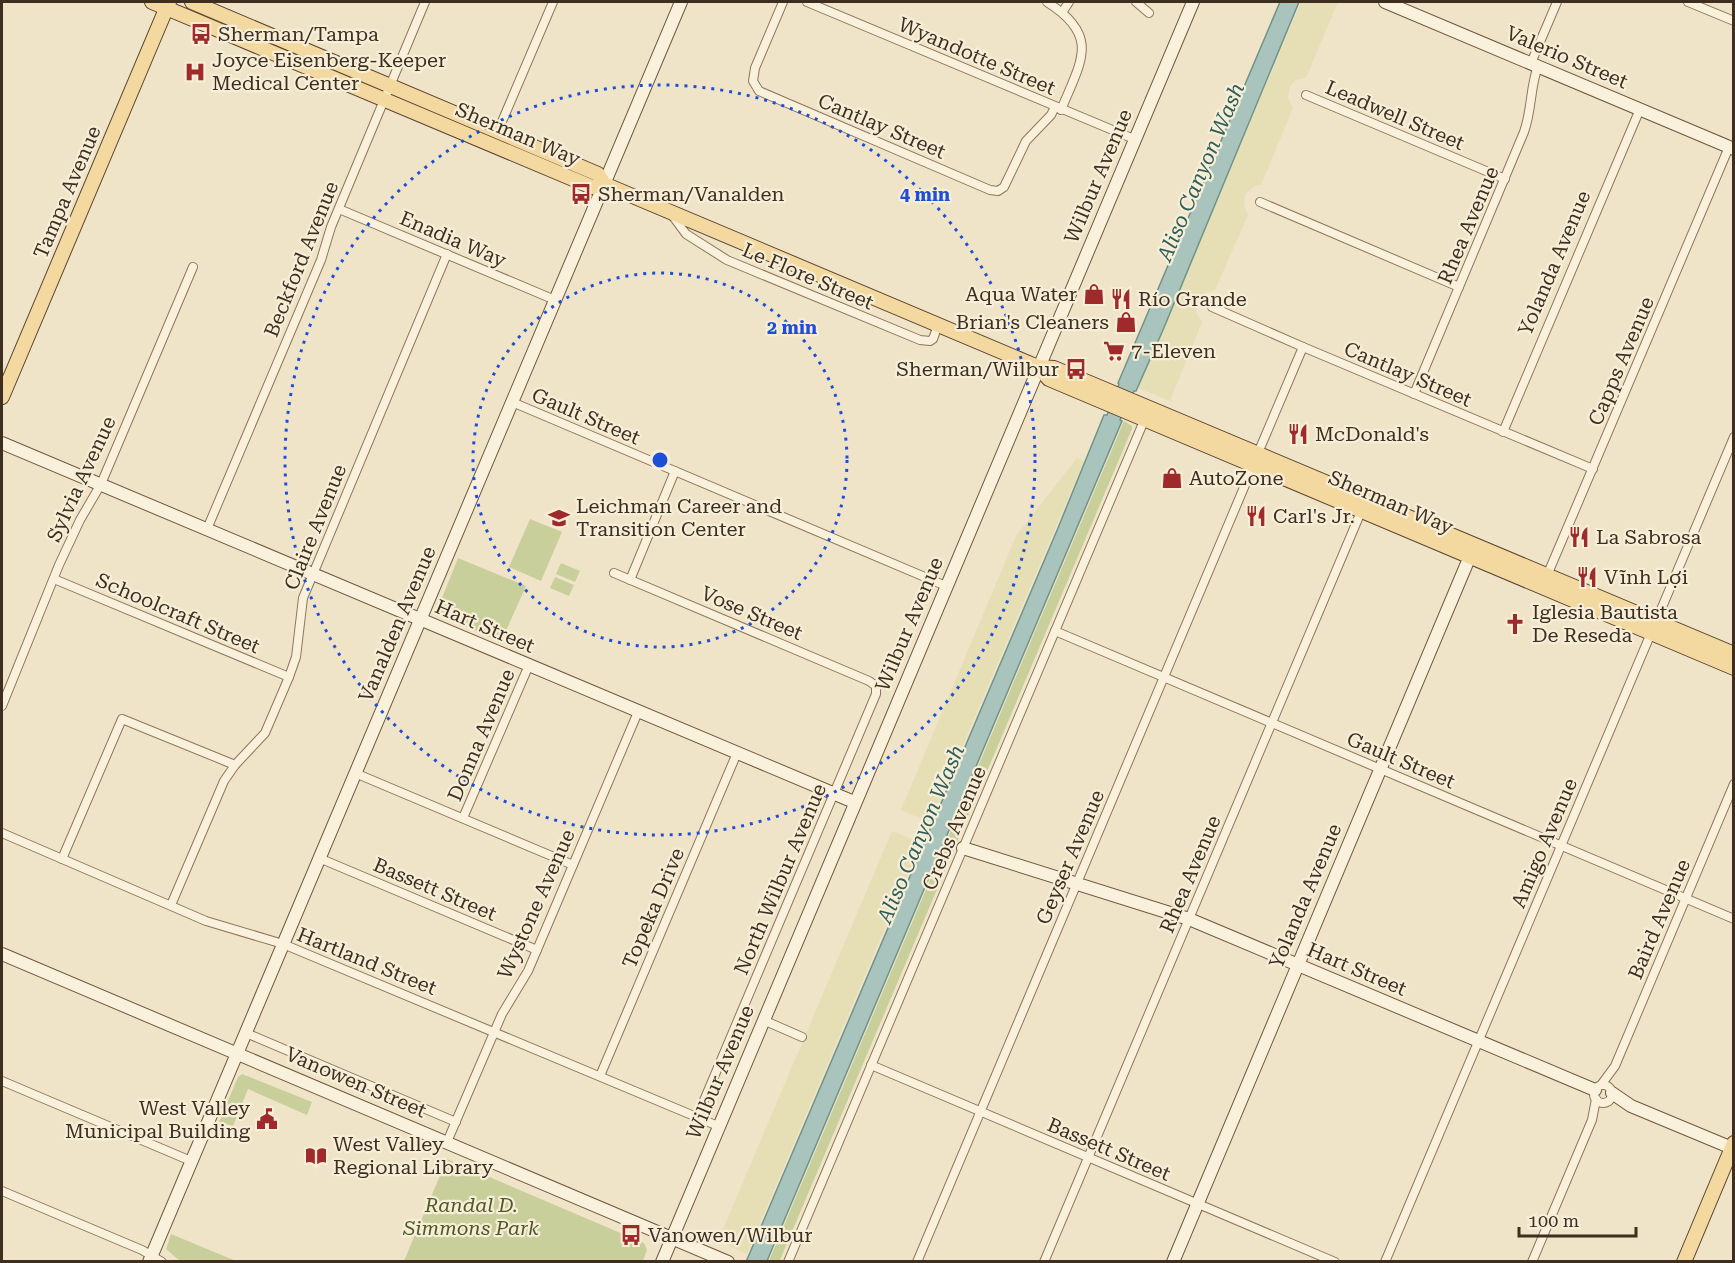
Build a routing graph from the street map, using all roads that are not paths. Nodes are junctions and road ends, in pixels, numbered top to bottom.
1 (152, 2) edge
2 (192, 2) edge
3 (425, 2) edge
4 (553, 2) edge
5 (681, 2) edge
6 (783, 2) edge
7 (807, 2) edge
8 (1047, 2) edge
9 (1070, 2) edge
10 (1136, 2) edge
11 (1193, 2) edge
12 (1385, 2) edge
13 (1557, 2) edge
14 (1688, 2) edge
15 (168, 5) edge
16 (1063, 11) junction
17 (1149, 13) dead end
18 (1734, 21) edge
19 (1535, 64) junction
20 (390, 85) junction
21 (1306, 95) dead end
22 (384, 99) junction
23 (1058, 108) junction
24 (1640, 109) junction
25 (498, 131) junction
26 (1134, 139) junction
27 (1731, 148) edge
28 (1505, 179) junction
29 (604, 184) junction
30 (1260, 202) dead end
31 (339, 209) junction
32 (670, 212) junction
33 (447, 254) junction
34 (193, 267) dead end
35 (1460, 287) junction
36 (555, 300) junction
37 (1212, 307) dead end
38 (938, 325) junction
39 (1303, 347) junction
40 (1038, 367) junction
41 (1414, 394) junction
42 (2, 397) edge
43 (512, 402) junction
44 (1140, 411) junction
45 (1503, 432) junction
46 (1734, 437) edge
47 (2, 443) edge
48 (1256, 459) junction
49 (1593, 469) junction
50 (675, 471) junction
51 (101, 484) junction
52 (1364, 505) junction
53 (207, 529) junction
54 (1472, 551) junction
55 (614, 573) dead end
56 (312, 574) junction
57 (54, 579) junction
58 (630, 580) junction
59 (1545, 581) junction
60 (946, 586) junction
61 (420, 619) junction
62 (1653, 627) junction
63 (1055, 631) junction
64 (1734, 654) edge
65 (529, 665) junction
66 (1734, 669) edge
67 (289, 677) junction
68 (1164, 678) junction
69 (876, 686) joint
70 (2, 706) edge
71 (638, 712) junction
72 (1272, 723) junction
73 (736, 753) junction
74 (235, 765) junction
75 (1381, 769) junction
76 (355, 773) junction
77 (1734, 784) edge
78 (834, 793) junction
79 (854, 802) junction
80 (464, 818) junction
81 (2, 833) edge
82 (1561, 846) junction
83 (963, 848) junction
84 (319, 858) junction
85 (62, 859) junction
86 (573, 865) junction
87 (1076, 885) junction
88 (1686, 898) junction
89 (171, 905) junction
90 (1189, 919) junction
91 (1734, 919) edge
92 (283, 944) junction
93 (537, 950) junction
94 (2, 954) edge
95 (1297, 964) junction
96 (763, 1020) junction
97 (495, 1031) junction
98 (246, 1033) junction
99 (802, 1037) dead end
100 (1478, 1041) junction
101 (237, 1054) junction
102 (871, 1065) junction
103 (600, 1076) junction
104 (2, 1081) edge
105 (1604, 1094) junction
106 (980, 1112) junction
107 (697, 1117) junction
108 (456, 1122) junction
109 (718, 1126) junction
110 (447, 1142) junction
111 (1733, 1146) edge
112 (1088, 1157) junction
113 (191, 1161) junction
114 (1728, 1173) edge
115 (2, 1191) edge
116 (1197, 1205) junction
117 (672, 1238) junction
118 (154, 1259) edge
119 (662, 1262) edge
120 (728, 1262) edge
121 (788, 1262) edge
122 (917, 1262) edge
123 (1044, 1262) edge
124 (1173, 1262) edge
125 (1335, 1262) edge
126 (1385, 1262) edge
127 (1532, 1262) edge
128 (1684, 1262) edge

1 - 15 main road, Sherman Way
2 - 20 main road, Sherman Way
3 - 20 street, Beckford Avenue
4 - 25 street
5 - 29 street, Vanalden Avenue
6 - 23 street, Cantlay Street
7 - 23 street, Wyandotte Street
8 - 16 street
9 - 16 street
10 - 17 street
11 - 26 street, Wilbur Avenue
12 - 19 street, Valerio Street
13 - 19 street, Rhea Avenue
14 - 18 street
15 - 22 main road, Sherman Way
15 - 42 main road, Tampa Avenue
16 - 23 street
19 - 24 street, Valerio Street
19 - 28 street, Rhea Avenue
20 - 22 street, Beckford Avenue
20 - 25 main road, Sherman Way
21 - 28 street, Leadwell Street
22 - 29 main road, Sherman Way
22 - 31 street, Beckford Avenue
23 - 26 street, Wyandotte Street
24 - 27 street, Valerio Street
24 - 45 street, Yolanda Avenue
25 - 29 main road, Sherman Way
26 - 40 street, Wilbur Avenue
27 - 49 street, Capps Avenue
28 - 35 street, Rhea Avenue
29 - 32 main road, Sherman Way
29 - 36 street, Vanalden Avenue
30 - 35 street
31 - 33 street, Enadia Way
31 - 53 street, Beckford Avenue
32 - 38 main road, Sherman Way
32 - 38 street, Le Flore Street
33 - 36 street, Enadia Way
33 - 56 street, Claire Avenue
34 - 51 street, Sylvia Avenue
35 - 41 street, Rhea Avenue
36 - 43 street, Vanalden Avenue
37 - 39 street, Cantlay Street
38 - 40 main road, Sherman Way
39 - 41 street, Cantlay Street
39 - 48 street, Geyser Avenue
40 - 44 main road, Sherman Way
40 - 60 street, Wilbur Avenue
41 - 45 street, Cantlay Street
43 - 50 street, Gault Street
43 - 61 street, Vanalden Avenue
44 - 48 main road, Sherman Way
44 - 63 street, Crebs Avenue
45 - 49 street, Cantlay Street
46 - 62 street, Amigo Avenue
47 - 51 street, Hart Street
48 - 52 main road, Sherman Way
48 - 68 street, Geyser Avenue
49 - 59 street, Capps Avenue
50 - 58 street
50 - 60 street, Gault Street
51 - 53 street, Hart Street
51 - 57 street, Sylvia Avenue
52 - 54 main road, Sherman Way
52 - 72 street, Rhea Avenue
53 - 56 street, Hart Street
54 - 59 main road, Sherman Way
54 - 75 street, Yolanda Avenue
55 - 58 street, Vose Street
56 - 61 street, Hart Street
56 - 67 street, Claire Avenue
57 - 67 street, Schoolcraft Street
57 - 70 street, Sylvia Avenue
58 - 69 street, Vose Street
59 - 62 main road, Sherman Way
60 - 79 street, Wilbur Avenue
61 - 65 street, Hart Street
61 - 76 street, Vanalden Avenue
62 - 64 main road, Sherman Way
62 - 66 main road, Sherman Way
62 - 82 street, Amigo Avenue
63 - 68 street, Gault Street
63 - 83 street, Crebs Avenue
65 - 71 street, Hart Street
65 - 80 street, Donna Avenue
67 - 74 street, Claire Avenue
68 - 72 street, Gault Street
68 - 87 street, Geyser Avenue
69 - 78 street, North Wilbur Avenue
71 - 73 street, Hart Street
71 - 86 street, Wystone Avenue
72 - 75 street, Gault Street
72 - 90 street, Rhea Avenue
73 - 78 street, Hart Street
73 - 103 street, Topeka Drive
74 - 85 street
74 - 89 street, Claire Avenue
75 - 82 street, Gault Street
75 - 95 street, Yolanda Avenue
76 - 80 street
76 - 84 street, Vanalden Avenue
77 - 88 street, Baird Avenue
78 - 79 street, Hart Street
78 - 107 street, North Wilbur Avenue
79 - 96 street, Wilbur Avenue
80 - 86 street
81 - 85 street, Hartland Street
82 - 88 street, Gault Street
82 - 100 street, Amigo Avenue
83 - 87 street, Hart Street
83 - 102 street, Crebs Avenue
84 - 92 street, Vanalden Avenue
84 - 93 street, Bassett Street
85 - 89 street, Hartland Street
86 - 93 street, Wystone Avenue
87 - 90 street, Hart Street
87 - 106 street, Geyser Avenue
88 - 91 street, Gault Street
88 - 105 street, Baird Avenue
89 - 92 street, Hartland Street
90 - 95 street, Hart Street
90 - 112 street, Rhea Avenue
92 - 97 street, Hartland Street
92 - 98 street, Vanalden Avenue
93 - 97 street, Wystone Avenue
94 - 101 street, Vanowen Street
95 - 100 street, Hart Street
95 - 116 street, Yolanda Avenue
96 - 99 street
96 - 109 street, Wilbur Avenue
97 - 103 street, Hartland Street
97 - 108 street, Wystone Avenue
98 - 101 street, Vanalden Avenue
98 - 108 street
100 - 105 street, Hart Street
100 - 126 street, Amigo Avenue
101 - 110 street, Vanowen Street
101 - 113 street, Vanalden Avenue
102 - 106 street, Bassett Street
102 - 121 street, Crebs Avenue
103 - 107 street, Hartland Street
104 - 113 street
105 - 111 street, Hart Street
105 - 127 street, Baird Avenue
106 - 112 street, Bassett Street
106 - 122 street, Geyser Avenue
107 - 109 street, Hartland Street
108 - 110 street, Wystone Avenue
109 - 117 street, Wilbur Avenue
110 - 117 street, Vanowen Street
111 - 114 main road
112 - 116 street, Bassett Street
112 - 123 street, Rhea Avenue
113 - 118 street, Vanalden Avenue
114 - 128 main road
115 - 118 street
116 - 124 street, Yolanda Avenue
116 - 125 street, Bassett Street
117 - 119 street, Wilbur Avenue
117 - 120 street, Vanowen Street

